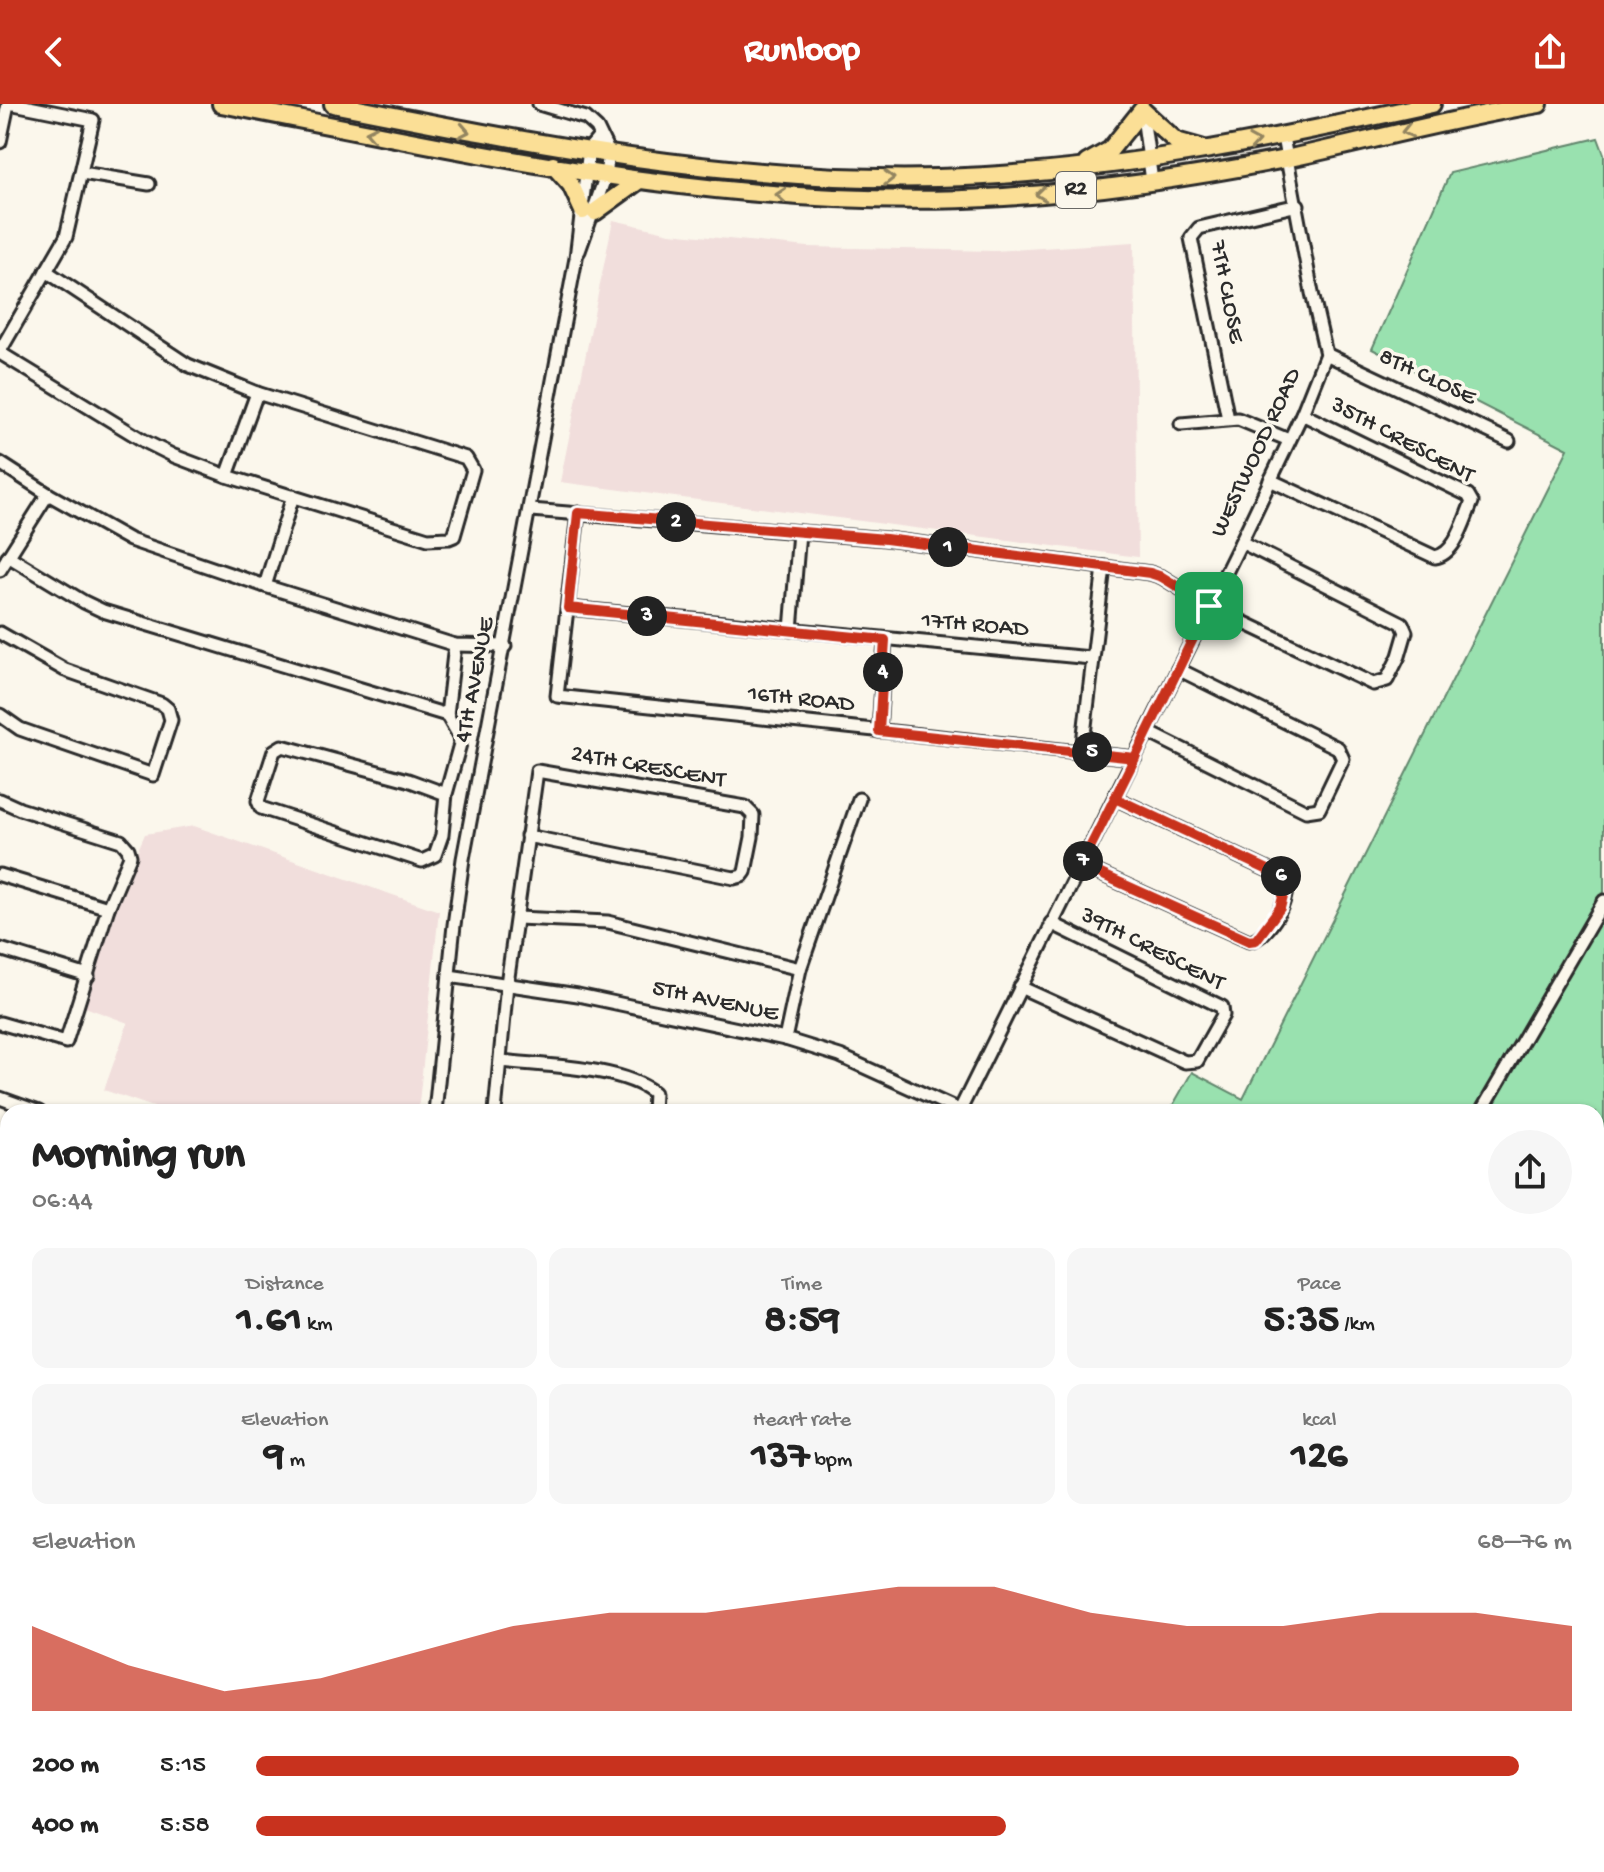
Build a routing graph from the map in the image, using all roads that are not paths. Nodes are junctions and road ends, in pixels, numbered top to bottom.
1 (11, 104) edge
2 (221, 104) edge
3 (333, 104) edge
4 (539, 104) edge
5 (1432, 104) edge
6 (1539, 104) edge
7 (1141, 107) edge
8 (1283, 137) junction
9 (0, 142) edge
10 (594, 142) junction
11 (1210, 149) junction
12 (609, 153) junction
13 (1288, 158) junction
14 (1149, 159) junction
15 (553, 165) junction
16 (1081, 167) junction
17 (586, 171) junction
18 (82, 173) junction
19 (606, 175) junction
20 (638, 181) junction
21 (1152, 181) junction
22 (149, 184) dead end
23 (1298, 205) junction
24 (589, 212) junction
25 (46, 271) junction
26 (0, 352) edge
27 (1326, 354) junction
28 (257, 393) junction
29 (1302, 414) junction
30 (1228, 419) junction
31 (1181, 424) dead end
32 (1289, 440) junction
33 (1509, 441) dead end
34 (0, 463) edge
35 (227, 476) junction
36 (1270, 480) junction
37 (48, 494) junction
38 (293, 496) junction
39 (531, 510) junction
40 (578, 513) junction
41 (799, 532) junction
42 (1241, 542) junction
43 (8, 556) junction
44 (1104, 567) junction
45 (0, 570) edge
46 (265, 586) junction
47 (1209, 606) junction
48 (568, 608) junction
49 (791, 630) junction
50 (0, 633) edge
51 (885, 640) junction
52 (455, 645) junction
53 (505, 646) junction
54 (1091, 658) junction
55 (1178, 669) junction
56 (0, 715) edge
57 (447, 715) junction
58 (879, 731) junction
59 (1148, 732) junction
60 (1082, 751) junction
61 (1135, 758) junction
62 (446, 794) junction
63 (1115, 798) junction
64 (859, 799) dead end
65 (0, 800) edge
66 (527, 836) junction
67 (1081, 865) junction
68 (0, 875) edge
69 (1604, 901) edge
70 (108, 908) junction
71 (517, 918) junction
72 (1051, 923) junction
73 (0, 949) edge
74 (800, 969) junction
75 (88, 976) junction
76 (449, 976) junction
77 (507, 984) junction
78 (1020, 987) junction
79 (0, 1023) edge
80 (785, 1039) junction
81 (501, 1061) junction
82 (436, 1104) edge
83 (496, 1104) edge
84 (653, 1104) edge
85 (944, 1104) edge
86 (962, 1104) edge
87 (1486, 1104) edge

1 - 9 street
1 - 18 street
15 -> 2 highway, R2
3 -> 10 highway, R2
4 - 10 street
5 - 8 highway, R2
6 -> 13 highway, R2
7 - 11 highway
7 - 14 street
7 - 16 highway
11 -> 8 highway, R2
8 - 13 street, WESTWOOD ROAD
10 - 12 highway, R2
10 - 17 street
11 - 14 highway, R2
12 -> 16 highway, R2
12 - 19 street
13 - 21 highway, R2
13 - 23 street, WESTWOOD ROAD
14 - 16 highway, R2
14 - 21 street
15 - 17 highway, R2
15 - 24 highway
17 - 19 highway, R2
17 - 24 street
18 - 22 street
18 - 25 street
19 - 20 highway, R2
19 - 24 street
21 -> 20 highway, R2
20 - 24 highway
23 - 27 street, WESTWOOD ROAD
23 - 30 street, 7TH CLOSE
24 - 39 street, 4TH AVENUE
25 - 26 street
25 - 28 street
26 - 35 street
27 - 29 street, WESTWOOD ROAD
27 - 33 street, 8TH CLOSE
28 - 35 street
28 - 38 street
29 - 32 street, WESTWOOD ROAD
29 - 36 street, 35TH CRESCENT
30 - 31 street
30 - 32 street
32 - 36 street, WESTWOOD ROAD
34 - 37 street
35 - 38 street
36 - 42 street, WESTWOOD ROAD
37 - 43 street
37 - 46 street
38 - 46 street
39 - 40 street
39 - 53 street, 4TH AVENUE
40 - 41 street
40 - 48 street
41 - 44 street
41 - 49 street
42 - 47 street, WESTWOOD ROAD
42 - 47 street
43 - 45 street
43 - 57 street
44 - 47 street
44 - 54 street
46 - 52 street
47 - 55 street, WESTWOOD ROAD
48 - 49 street, 17TH ROAD
48 - 58 street, 16TH ROAD
49 - 51 street, 17TH ROAD
50 - 56 street
51 - 54 street, 17TH ROAD
51 - 58 street
52 - 53 street
52 - 57 street
53 - 76 street, 4TH AVENUE
54 - 60 street
55 - 59 street, WESTWOOD ROAD
55 - 59 street
57 - 62 street
58 - 60 street, 16TH ROAD
59 - 61 street, WESTWOOD ROAD
60 - 61 street, 16TH ROAD
61 - 63 street, WESTWOOD ROAD
62 - 62 street
63 - 67 street, WESTWOOD ROAD
63 - 67 street
64 - 74 street
65 - 70 street
66 - 66 street, 24TH CRESCENT
66 - 71 street
67 - 72 street, WESTWOOD ROAD
68 - 70 street
69 - 87 street
70 - 75 street
71 - 74 street
71 - 77 street
72 - 78 street, WESTWOOD ROAD
72 - 78 street, 39TH CRESCENT
73 - 75 street
74 - 80 street
75 - 79 street
76 - 77 street, 5TH AVENUE
76 - 82 street, 4TH AVENUE
77 - 80 street, 5TH AVENUE
77 - 81 street
78 - 86 street, WESTWOOD ROAD
80 - 85 street, 5TH AVENUE
81 - 83 street
81 - 84 street

